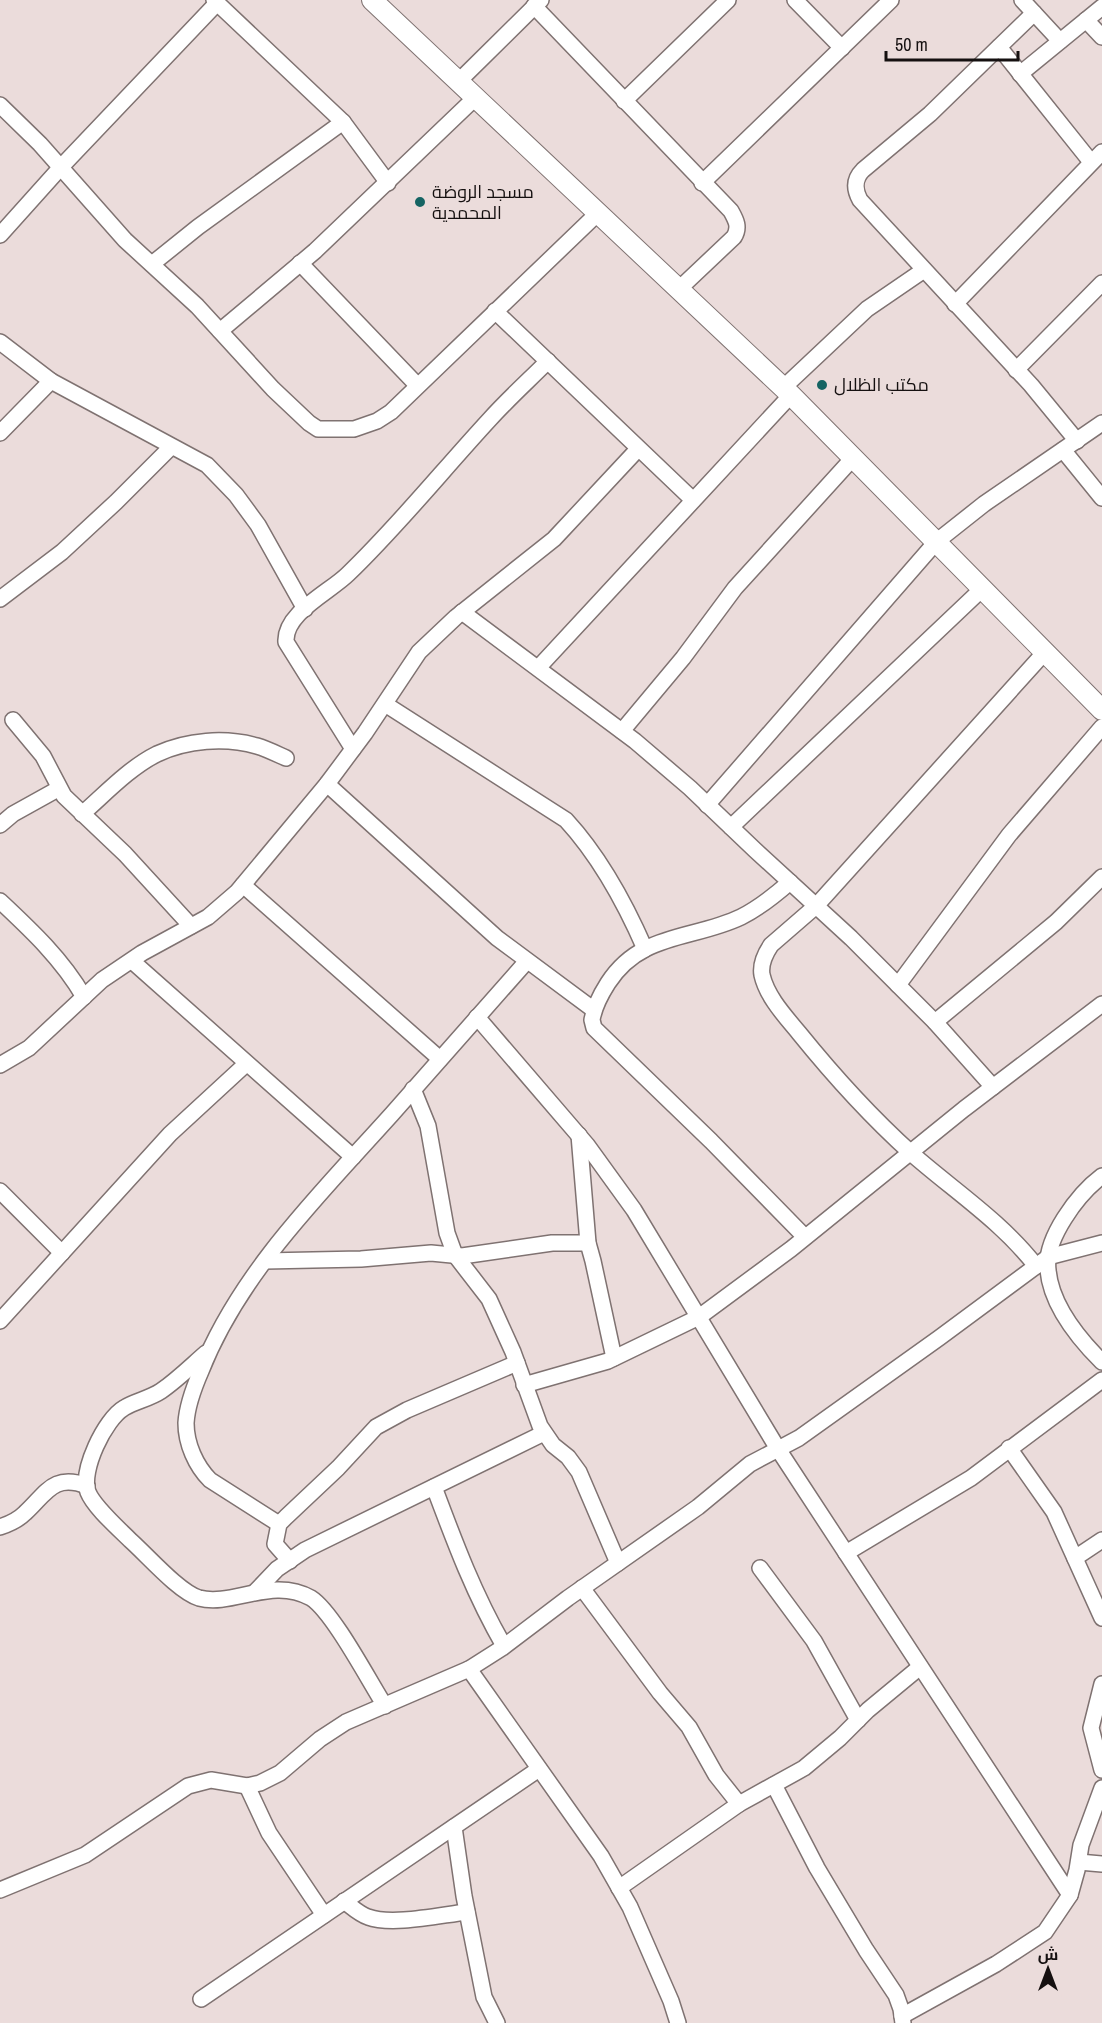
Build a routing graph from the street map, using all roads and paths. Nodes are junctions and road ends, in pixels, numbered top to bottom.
1 (372, 0) edge
2 (728, 0) edge
3 (795, 0) edge
4 (891, 0) edge
5 (1022, 0) edge
6 (215, 2) edge
7 (537, 3) edge
8 (1102, 7) edge
9 (1034, 13) junction
10 (1086, 20) junction
11 (1102, 37) edge
12 (1060, 41) junction
13 (999, 47) junction
14 (842, 48) junction
15 (1020, 75) junction
16 (459, 81) junction
17 (475, 98) junction
18 (624, 101) junction
19 (0, 105) edge
20 (344, 122) junction
21 (1097, 157) edge
22 (61, 167) junction
23 (388, 183) junction
24 (702, 183) junction
25 (598, 213) junction
26 (0, 235) edge
27 (300, 263) junction
28 (152, 264) junction
29 (924, 270) junction
30 (1102, 284) edge
31 (679, 289) junction
32 (955, 304) junction
33 (495, 310) junction
34 (220, 331) junction
35 (0, 342) edge
36 (548, 361) junction
37 (1016, 370) junction
38 (51, 381) junction
39 (417, 385) junction
40 (787, 391) junction
41 (1102, 423) edge
42 (0, 433) edge
43 (1077, 441) junction
44 (171, 447) junction
45 (638, 449) junction
46 (1063, 450) junction
47 (853, 458) junction
48 (1102, 498) edge
49 (693, 500) junction
50 (936, 542) junction
51 (982, 589) junction
52 (0, 599) edge
53 (305, 609) junction
54 (462, 612) junction
55 (1045, 652) junction
56 (538, 668) junction
57 (385, 704) junction
58 (1102, 714) edge
59 (13, 720) dead end
60 (622, 731) junction
61 (353, 749) junction
62 (286, 758) dead end
63 (327, 784) junction
64 (58, 789) junction
65 (707, 805) junction
66 (82, 814) junction
67 (0, 825) edge
68 (731, 827) junction
69 (1102, 877) edge
70 (789, 882) junction
71 (243, 885) junction
72 (0, 901) edge
73 (816, 906) junction
74 (191, 926) junction
75 (645, 949) junction
76 (132, 961) junction
77 (527, 961) junction
78 (898, 985) junction
79 (84, 997) junction
80 (1102, 1004) edge
81 (594, 1010) junction
82 (477, 1017) junction
83 (935, 1022) junction
84 (440, 1059) junction
85 (246, 1064) junction
86 (0, 1065) edge
87 (993, 1086) junction
88 (413, 1089) junction
89 (579, 1135) junction
90 (910, 1152) junction
91 (353, 1157) junction
92 (1102, 1176) edge
93 (0, 1191) edge
94 (805, 1237) junction
95 (588, 1243) junction
96 (1102, 1243) edge
97 (62, 1253) junction
98 (455, 1255) junction
99 (265, 1261) junction
100 (1042, 1261) junction
101 (699, 1317) junction
102 (0, 1320) edge
103 (208, 1351) junction
104 (614, 1358) junction
105 (1102, 1362) edge
106 (517, 1363) junction
107 (1102, 1380) edge
108 (524, 1385) junction
109 (544, 1433) junction
110 (1009, 1448) junction
111 (778, 1449) junction
112 (87, 1486) junction
113 (434, 1487) junction
114 (279, 1524) junction
115 (0, 1527) edge
116 (1102, 1540) edge
117 (846, 1553) junction
118 (1075, 1558) junction
119 (290, 1561) junction
120 (618, 1563) junction
121 (760, 1568) dead end
122 (582, 1588) junction
123 (256, 1591) junction
124 (1102, 1618) edge
125 (504, 1646) junction
126 (920, 1667) junction
127 (469, 1669) junction
128 (1102, 1684) edge
129 (385, 1706) junction
130 (858, 1720) junction
131 (539, 1769) junction
132 (1102, 1770) edge
133 (774, 1785) junction
134 (247, 1786) junction
135 (1102, 1788) edge
136 (739, 1804) junction
137 (454, 1827) junction
138 (1078, 1862) junction
139 (1102, 1864) edge
140 (619, 1887) junction
141 (0, 1890) edge
142 (1070, 1895) junction
143 (344, 1901) junction
144 (467, 1912) junction
145 (324, 1916) junction
146 (201, 1999) dead end
147 (902, 2019) edge
148 (497, 2023) edge
149 (678, 2023) edge

1 - 16 street
2 - 18 street
3 - 14 street
4 - 14 street
5 - 9 street
6 - 20 street
6 - 22 street
7 - 16 street
7 - 18 street
8 - 10 street
9 - 12 street
9 - 13 street
10 - 11 street
10 - 12 street
12 - 15 street
13 - 15 street
13 - 29 street
14 - 24 street
15 - 21 street
16 - 17 street
17 - 23 street
17 - 25 street
18 - 24 street
19 - 22 street
20 - 23 street
20 - 28 street
21 - 32 street
22 - 26 street
22 - 28 street
23 - 27 street
24 - 31 street
25 - 31 street
25 - 33 street
27 - 34 street
27 - 39 street
28 - 34 street
29 - 32 street
29 - 40 street
30 - 37 street
31 - 40 street
32 - 37 street
33 - 36 street
33 - 39 street
34 - 39 street
35 - 38 street
36 - 45 street
36 - 53 street
37 - 43 street
38 - 42 street
38 - 44 street
40 - 47 street
40 - 49 street
41 - 43 street
43 - 46 street
44 - 52 street
44 - 53 street
45 - 49 street
45 - 54 street
46 - 48 street
46 - 50 street
47 - 50 street
47 - 60 street
49 - 56 street
50 - 51 street
50 - 65 street
51 - 55 street
51 - 68 street
53 - 61 street
54 - 56 street
54 - 57 street
55 - 58 street
55 - 73 street
56 - 60 street
57 - 61 street
57 - 75 street
58 - 78 street
59 - 64 street
60 - 65 street
61 - 63 street
62 - 66 street
63 - 71 street
63 - 77 street
64 - 66 street
64 - 67 street
65 - 68 street
66 - 74 street
68 - 70 street
69 - 83 street
70 - 73 street
70 - 75 street
71 - 74 street
71 - 84 street
72 - 79 street
73 - 78 street
73 - 90 street
74 - 76 street
75 - 81 street
76 - 79 street
76 - 85 street
77 - 81 street
77 - 82 street
78 - 83 street
79 - 86 street
80 - 87 street
81 - 94 street
82 - 84 street
82 - 89 street
83 - 87 street
84 - 88 street
85 - 91 street
85 - 97 street
87 - 90 street
88 - 91 street
88 - 98 street
89 - 95 street
89 - 101 street
90 - 94 street
90 - 100 street
91 - 99 street
92 - 100 street
93 - 97 street
94 - 101 street
95 - 98 street
95 - 104 street
96 - 100 street
97 - 102 street
98 - 99 street
98 - 106 street
99 - 103 street
100 - 105 street
100 - 111 street
101 - 104 street
101 - 111 street
103 - 112 street
103 - 114 street
104 - 108 street
106 - 108 street
106 - 114 street
107 - 110 street
108 - 109 street
109 - 113 street
109 - 120 street
110 - 117 street
110 - 118 street
111 - 117 street
111 - 120 street
112 - 115 street
112 - 123 street
113 - 119 street
113 - 125 street
114 - 119 street
116 - 118 street
117 - 126 street
118 - 124 street
119 - 123 street
120 - 122 street
121 - 130 street
122 - 125 street
122 - 136 street
123 - 129 street
125 - 127 street
126 - 130 street
126 - 142 street
127 - 129 street
127 - 131 street
128 - 132 street
129 - 134 street
130 - 133 street
131 - 137 street
131 - 140 street
133 - 136 street
133 - 147 street
134 - 141 street
134 - 145 street
135 - 138 street
136 - 140 street
137 - 143 street
137 - 144 street
138 - 139 street
138 - 142 street
140 - 149 street
142 - 147 street
143 - 144 street
143 - 145 street
144 - 148 street
145 - 146 street

